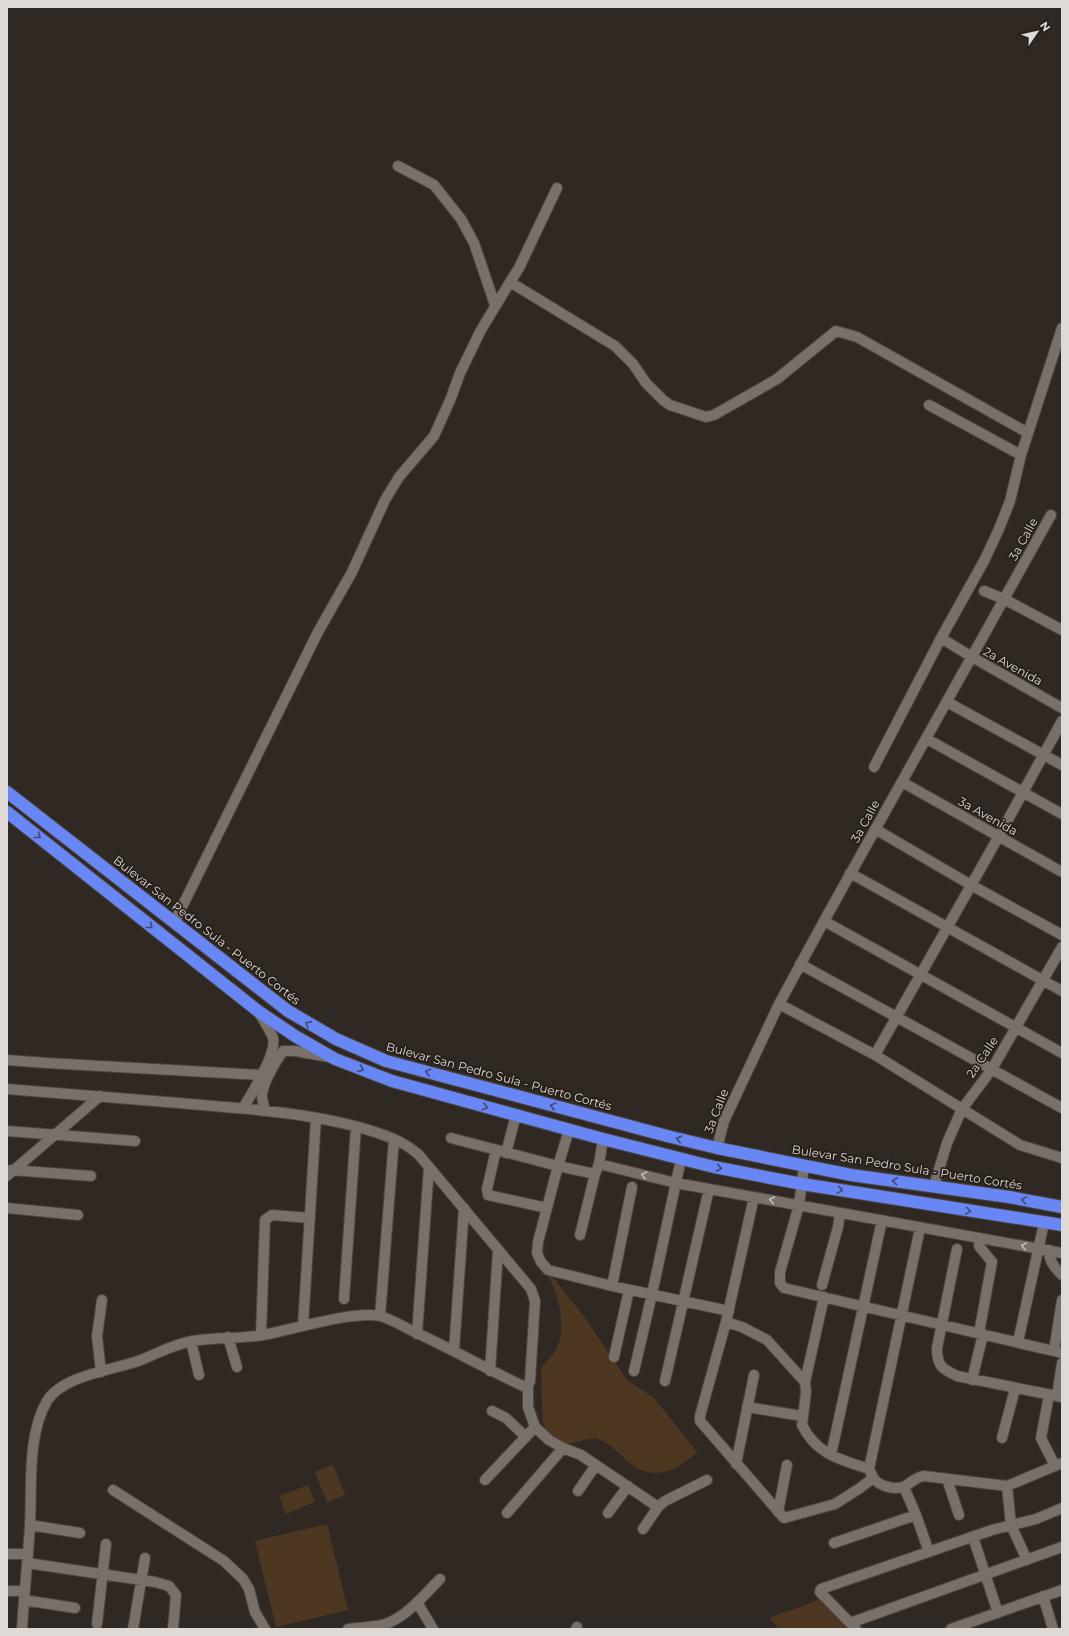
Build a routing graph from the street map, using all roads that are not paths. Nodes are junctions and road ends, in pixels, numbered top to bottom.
1 (398, 166) dead end
2 (557, 188) dead end
3 (510, 282) junction
4 (495, 305) junction
5 (1062, 328) edge
6 (929, 405) dead end
7 (1028, 433) junction
8 (1021, 455) junction
9 (1051, 515) dead end
10 (984, 590) dead end
11 (1004, 599) junction
12 (1062, 630) edge
13 (941, 638) junction
14 (972, 657) junction
15 (947, 702) junction
16 (1062, 708) edge
17 (1062, 721) edge
18 (927, 739) junction
19 (1044, 755) junction
20 (1062, 765) edge
21 (874, 767) dead end
22 (902, 782) junction
23 (7, 792) edge
24 (1023, 792) junction
25 (7, 812) edge
26 (1062, 814) edge
27 (875, 829) junction
28 (999, 836) junction
29 (81, 871) junction
30 (1062, 872) edge
31 (850, 873) junction
32 (118, 879) junction
33 (971, 885) junction
34 (129, 909) junction
35 (824, 921) junction
36 (174, 923) junction
37 (947, 927) junction
38 (1062, 935) edge
39 (1062, 947) edge
40 (800, 964) junction
41 (921, 975) junction
42 (1044, 981) junction
43 (1062, 991) edge
44 (779, 1004) junction
45 (258, 1011) junction
46 (897, 1018) junction
47 (1016, 1028) junction
48 (1062, 1053) edge
49 (875, 1056) junction
50 (334, 1059) junction
51 (7, 1060) edge
52 (992, 1069) junction
53 (262, 1075) junction
54 (7, 1090) edge
55 (100, 1096) junction
56 (243, 1108) junction
57 (1062, 1108) edge
58 (962, 1109) junction
59 (265, 1111) junction
60 (516, 1115) junction
61 (316, 1118) junction
62 (356, 1127) junction
63 (569, 1130) junction
64 (7, 1131) edge
65 (56, 1135) junction
66 (451, 1138) dead end
67 (394, 1139) junction
68 (603, 1139) junction
69 (135, 1141) dead end
70 (717, 1148) junction
71 (501, 1151) junction
72 (1061, 1156) edge
73 (681, 1159) junction
74 (599, 1164) junction
75 (558, 1166) junction
76 (804, 1166) junction
77 (429, 1167) junction
78 (9, 1172) edge
79 (594, 1174) junction
80 (91, 1176) dead end
81 (676, 1183) junction
82 (802, 1184) junction
83 (934, 1186) junction
84 (632, 1187) dead end
85 (709, 1188) junction
86 (754, 1197) junction
87 (799, 1205) junction
88 (1062, 1207) edge
89 (7, 1208) edge
90 (464, 1208) junction
91 (547, 1208) junction
92 (840, 1213) junction
93 (78, 1215) dead end
94 (310, 1218) junction
95 (882, 1220) junction
96 (1044, 1223) junction
97 (1062, 1225) edge
98 (920, 1228) junction
99 (580, 1235) dead end
100 (980, 1238) junction
101 (1039, 1248) junction
102 (957, 1249) dead end
103 (1049, 1250) junction
104 (498, 1251) junction
105 (1062, 1253) edge
106 (1062, 1275) edge
107 (822, 1285) dead end
108 (612, 1286) junction
109 (629, 1290) junction
110 (652, 1294) junction
111 (824, 1297) junction
112 (344, 1299) dead end
113 (102, 1300) dead end
114 (1062, 1300) edge
115 (684, 1301) junction
116 (864, 1306) junction
117 (728, 1311) junction
118 (902, 1315) junction
119 (380, 1316) junction
120 (726, 1322) junction
121 (940, 1324) junction
122 (303, 1326) junction
123 (417, 1334) junction
124 (981, 1334) junction
125 (261, 1335) junction
126 (228, 1337) junction
127 (191, 1341) junction
128 (1018, 1342) junction
129 (454, 1351) junction
130 (1058, 1352) edge
131 (614, 1357) dead end
132 (1062, 1364) edge
133 (237, 1367) dead end
134 (490, 1371) junction
135 (634, 1371) dead end
136 (101, 1372) junction
137 (199, 1375) dead end
138 (754, 1375) dead end
139 (665, 1380) dead end
140 (972, 1380) junction
141 (805, 1382) junction
142 (528, 1386) junction
143 (1015, 1389) junction
144 (1056, 1396) edge
145 (747, 1406) junction
146 (492, 1412) dead end
147 (802, 1416) junction
148 (535, 1427) junction
149 (526, 1437) junction
150 (1002, 1438) dead end
151 (563, 1448) junction
152 (831, 1455) junction
153 (736, 1464) junction
154 (1058, 1464) edge
155 (596, 1465) junction
156 (787, 1465) dead end
157 (871, 1473) junction
158 (947, 1479) junction
159 (485, 1480) dead end
160 (707, 1480) dead end
161 (628, 1486) junction
162 (1007, 1486) junction
163 (904, 1487) junction
164 (112, 1490) dead end
165 (578, 1491) dead end
166 (658, 1507) junction
167 (1062, 1508) edge
168 (778, 1512) junction
169 (507, 1513) dead end
170 (608, 1513) dead end
171 (916, 1514) junction
172 (959, 1515) dead end
173 (30, 1525) junction
174 (1011, 1525) junction
175 (643, 1530) dead end
176 (80, 1533) dead end
177 (973, 1537) junction
178 (834, 1543) dead end
179 (106, 1544) dead end
180 (1062, 1547) edge
181 (929, 1552) junction
182 (7, 1554) edge
183 (27, 1558) junction
184 (145, 1558) dead end
185 (1027, 1560) junction
186 (103, 1573) junction
187 (985, 1575) junction
188 (440, 1579) dead end
189 (142, 1580) junction
190 (1062, 1590) edge
191 (7, 1591) edge
192 (24, 1596) junction
193 (1043, 1596) junction
194 (417, 1602) junction
195 (75, 1608) dead end
196 (998, 1613) junction
197 (97, 1624) dead end
198 (853, 1626) edge
199 (22, 1629) edge
200 (133, 1629) edge
201 (173, 1629) edge
202 (265, 1629) edge
203 (348, 1629) edge
204 (433, 1629) edge
205 (951, 1629) edge
206 (1053, 1629) edge

1 - 4 street
2 - 3 street
3 - 4 street
3 - 7 street
4 - 36 street
5 - 7 street
6 - 8 street
7 - 8 street
8 - 13 street
9 - 11 street, 3a Calle
10 - 11 street
11 - 12 street
11 - 14 street, 3a Calle
13 - 14 street, 2a Avenida
13 - 21 street
14 - 15 street, 3a Calle
14 - 16 street, 2a Avenida
15 - 18 street, 3a Calle
15 - 19 street
17 - 19 street
18 - 22 street, 3a Calle
18 - 24 street
19 - 20 street
19 - 24 street
22 - 27 street, 3a Calle
22 - 28 street, 3a Avenida
23 - 32 highway, Bulevar San Pedro Sula - Puerto Cortés
24 - 26 street
24 - 28 street
25 -> 29 highway
27 - 31 street, 3a Calle
27 - 33 street
28 - 30 street, 3a Avenida
28 - 33 street
29 - 32 highway
29 - 34 highway
31 - 35 street, 3a Calle
31 - 37 street
32 - 36 highway, Bulevar San Pedro Sula - Puerto Cortés
33 - 37 street
33 - 38 street
34 - 36 highway
34 -> 45 highway
35 - 40 street, 3a Calle
35 - 41 street
70 -> 36 highway, Bulevar San Pedro Sula - Puerto Cortés
37 - 41 street
37 - 42 street
39 - 42 street, 2a Calle
40 - 44 street, 3a Calle
40 - 46 street
41 - 46 street
41 - 47 street
42 - 43 street
42 - 47 street, 2a Calle
44 - 49 street
44 - 70 street, 3a Calle
45 - 50 highway
45 - 53 street
46 - 49 street
46 - 52 street
47 - 48 street
47 - 52 street, 2a Calle
49 - 58 street
50 - 59 street
50 -> 60 highway
51 - 53 street
52 - 57 street
52 - 58 street, 2a Calle
53 - 56 street
54 - 55 street
55 - 56 street
55 - 65 street
56 - 59 street
58 - 72 street
58 - 83 street, 2a Calle
59 - 61 street
60 - 63 highway
60 - 71 street
61 - 62 street
61 - 94 street
62 - 67 street
62 - 112 street
63 - 68 highway
63 - 75 street
64 - 65 street
65 - 69 street
65 - 78 street
66 - 71 street
67 - 77 street
67 - 119 street
68 - 73 highway
68 - 74 street
70 - 76 highway, Bulevar San Pedro Sula - Puerto Cortés
71 - 75 street
71 - 91 street
73 - 81 street
73 -> 82 highway
74 - 79 street
81 -> 74 street
75 - 79 street
75 - 91 street
76 - 82 street
83 -> 76 highway, Bulevar San Pedro Sula - Puerto Cortés
77 - 90 street
77 - 123 street
78 - 80 street
79 - 99 street
81 - 85 street
81 - 110 street
82 - 87 street
82 -> 96 highway
88 -> 83 highway, Bulevar San Pedro Sula - Puerto Cortés
84 - 108 street
85 - 86 street
85 - 115 street
87 -> 86 street
86 - 117 street
87 - 92 street
87 - 111 street
89 - 93 street
90 - 104 street
90 - 129 street
91 - 108 street
92 - 95 street
92 - 107 street
94 - 122 street
94 - 125 street
95 - 98 street
95 - 116 street
96 - 97 highway
96 - 101 street
98 - 100 street
98 - 118 street
101 -> 100 street
100 - 124 street
101 - 103 street
101 - 128 street
102 - 121 street
103 - 105 street
103 - 106 street
104 - 134 street
104 - 142 street
108 - 109 street
109 - 110 street
109 - 131 street
110 - 115 street
110 - 135 street
111 - 116 street
111 - 141 street
113 - 136 street
114 - 130 street
115 - 117 street
115 - 139 street
116 - 118 street
116 - 152 street
117 - 120 street
118 - 121 street
118 - 157 street
119 - 122 street
119 - 123 street
120 - 141 street
120 - 153 street
121 - 124 street
121 - 140 street
122 - 125 street
123 - 129 street
124 - 128 street
124 - 140 street
125 - 126 street
126 - 127 street
126 - 133 street
127 - 136 street
127 - 137 street
128 - 130 street
129 - 134 street
132 - 144 street
134 - 142 street
136 - 173 street
138 - 145 street
140 - 143 street
141 - 147 street
142 - 148 street
143 - 144 street
143 - 150 street
144 - 154 street
145 - 147 street
145 - 153 street
146 - 149 street
147 - 152 street
148 - 149 street
148 - 151 street
149 - 159 street
151 - 155 street
151 - 169 street
152 - 157 street
153 - 168 street
154 - 162 street
155 - 161 street
155 - 165 street
156 - 168 street
157 - 163 street
157 - 168 street
158 - 162 street
158 - 163 street
158 - 172 street
160 - 166 street
161 - 166 street
161 - 170 street
162 - 174 street
163 - 171 street
164 - 202 street
166 - 175 street
167 - 174 street
171 - 178 street
171 - 181 street
173 - 176 street
173 - 183 street
174 - 177 street
174 - 185 street
177 - 181 street
177 - 187 street
179 - 186 street
180 - 185 street
181 - 198 street
182 - 183 street
183 - 186 street
183 - 192 street
184 - 189 street
185 - 187 street
186 - 189 street
186 - 197 street
187 - 196 street
187 - 198 street
188 - 194 street
189 - 200 street
189 - 201 street
190 - 193 street
191 - 192 street
192 - 195 street
192 - 199 street
193 - 196 street
193 - 206 street
194 - 203 street
194 - 204 street
196 - 205 street

